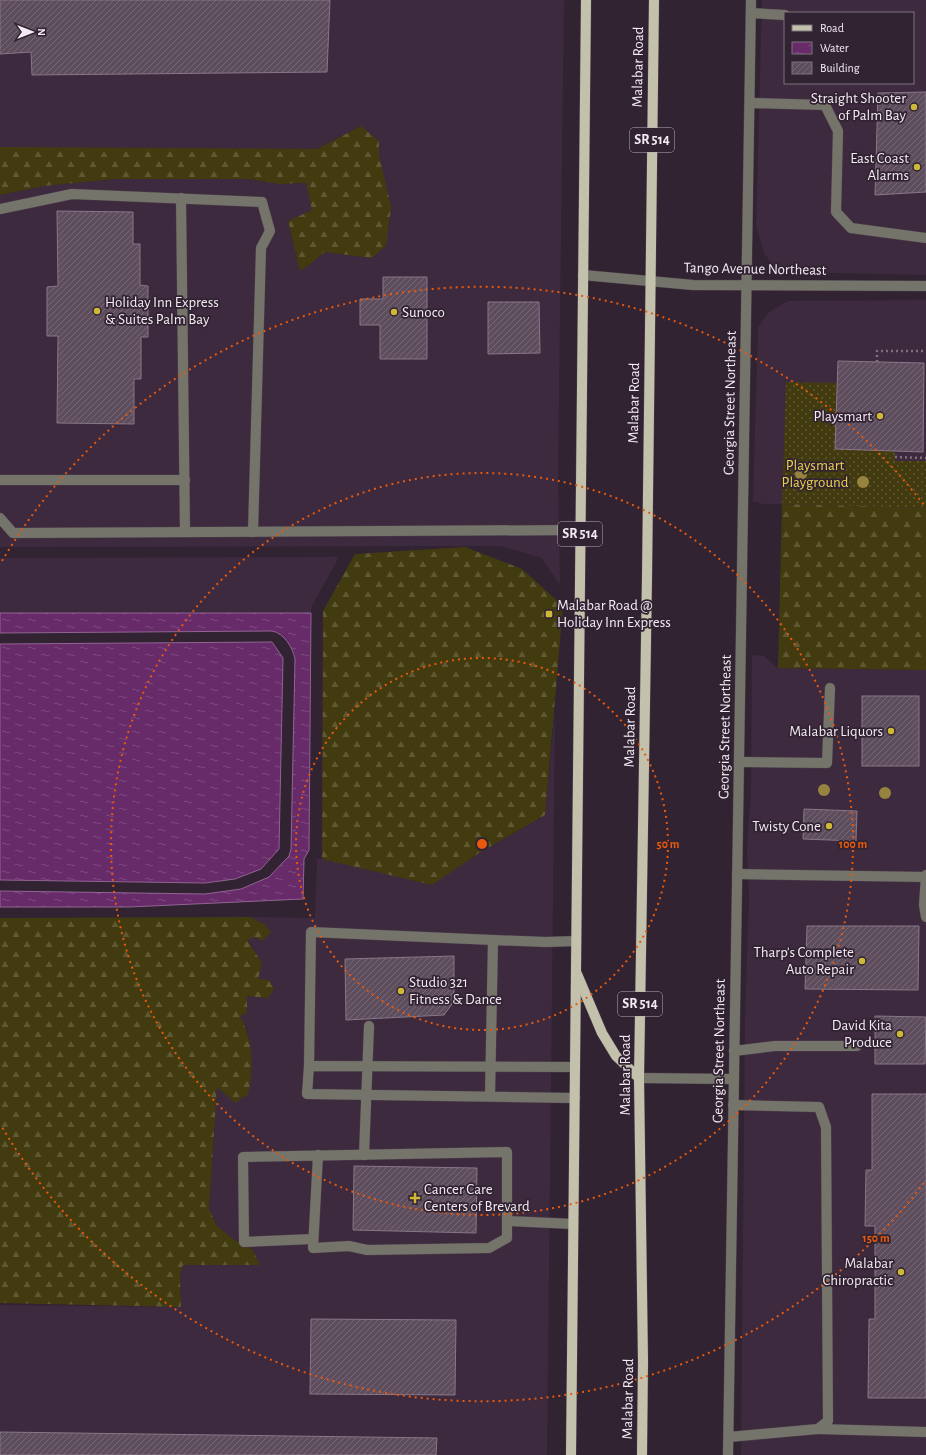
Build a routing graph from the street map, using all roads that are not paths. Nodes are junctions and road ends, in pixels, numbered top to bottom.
1 (586, 0) edge
2 (654, 0) edge
3 (751, 0) edge
4 (751, 13) junction
5 (784, 14) edge
6 (750, 103) junction
7 (181, 198) junction
8 (0, 208) edge
9 (926, 238) edge
10 (583, 275) junction
11 (650, 281) junction
12 (748, 284) junction
13 (926, 286) edge
14 (0, 480) edge
15 (185, 480) junction
16 (0, 518) edge
17 (580, 530) junction
18 (185, 532) junction
19 (252, 532) junction
20 (830, 688) dead end
21 (739, 762) junction
22 (737, 874) junction
23 (926, 876) edge
24 (926, 917) edge
25 (493, 940) junction
26 (576, 941) junction
27 (576, 970) junction
28 (369, 1026) dead end
29 (856, 1046) dead end
30 (734, 1051) junction
31 (309, 1066) junction
32 (368, 1068) junction
33 (491, 1068) junction
34 (575, 1068) junction
35 (639, 1078) junction
36 (734, 1079) junction
37 (366, 1094) junction
38 (490, 1096) junction
39 (575, 1098) junction
40 (734, 1105) junction
41 (364, 1155) junction
42 (318, 1156) junction
43 (507, 1221) junction
44 (573, 1224) junction
45 (313, 1240) junction
46 (818, 1429) junction
47 (926, 1432) edge
48 (729, 1437) junction
49 (571, 1455) edge
50 (642, 1455) edge
51 (728, 1455) edge

1 - 10 main road, SR 514
2 - 11 main road, Malabar Road / SR 514
3 - 4 street, Georgia Street Northeast
4 - 5 street
4 - 6 street, Georgia Street Northeast
6 - 9 street
6 - 12 street, Georgia Street Northeast
7 - 8 street
7 - 15 street
7 - 19 street
10 - 11 street, Tango Avenue Northeast
10 - 17 main road, SR 514
11 - 12 street, Tango Avenue Northeast
11 - 35 main road, Malabar Road / SR 514
12 - 13 street, Tango Avenue Northeast
12 - 21 street, Georgia Street Northeast
14 - 15 street
15 - 18 street
16 - 18 street
17 - 19 street
17 - 26 main road, SR 514
18 - 19 street
20 - 21 street
21 - 22 street, Georgia Street Northeast
22 - 23 street
22 - 30 street, Georgia Street Northeast
23 - 24 street
25 - 26 street
25 - 31 street
25 - 33 street
26 - 27 main road, SR 514
27 - 34 main road, SR 514
27 - 35 main road
28 - 32 street
29 - 30 street
30 - 36 street, Georgia Street Northeast
31 - 32 street
31 - 37 street
32 - 33 street
32 - 37 street
33 - 34 street
33 - 38 street
34 - 39 main road, SR 514
35 - 36 street
35 - 50 main road, Malabar Road / SR 514
36 - 40 street, Georgia Street Northeast
37 - 38 street
37 - 41 street
38 - 39 street
39 - 44 main road, SR 514
40 - 46 street
40 - 48 street, Georgia Street Northeast
41 - 42 street
41 - 43 street
42 - 45 street
42 - 45 street
43 - 44 street
43 - 45 street
44 - 49 main road, SR 514
46 - 47 street
46 - 48 street
48 - 51 street, Georgia Street Northeast

